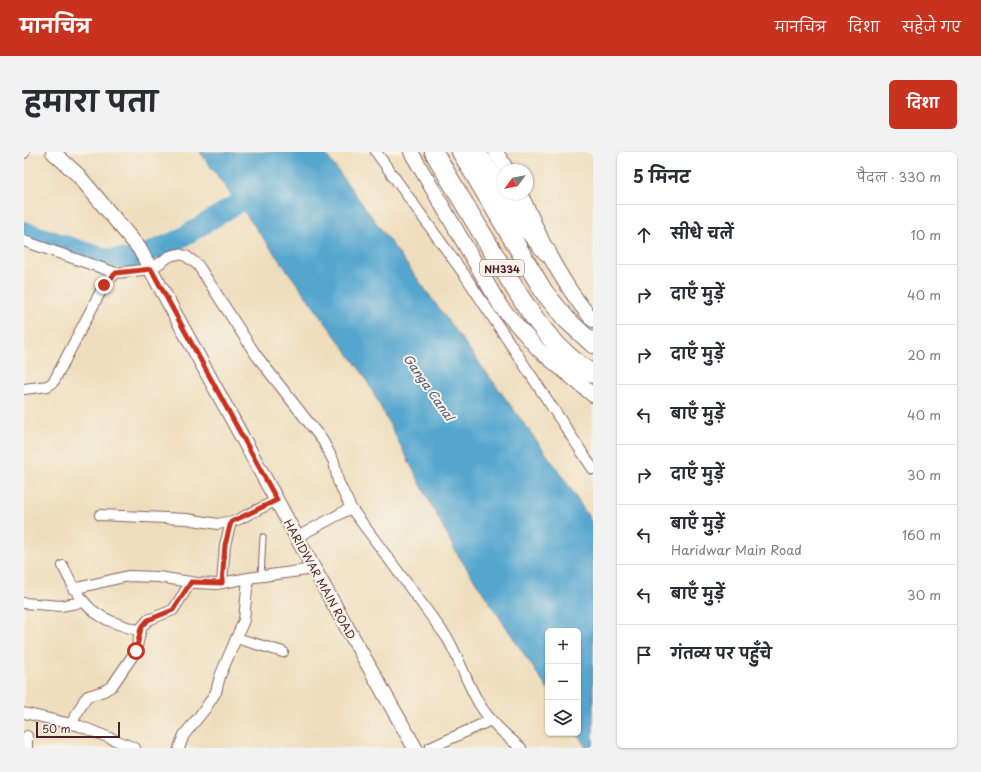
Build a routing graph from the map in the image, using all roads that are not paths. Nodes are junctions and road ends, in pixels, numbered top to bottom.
1 (53, 152) edge
2 (376, 152) edge
3 (411, 152) edge
4 (434, 152) edge
5 (461, 152) edge
6 (477, 152) edge
7 (496, 152) edge
8 (503, 164) edge
9 (497, 184) edge
10 (507, 200) edge
11 (523, 200) edge
12 (24, 241) edge
13 (547, 252) junction
14 (149, 266) junction
15 (116, 273) junction
16 (593, 320) edge
17 (593, 344) edge
18 (592, 374) edge
19 (24, 389) edge
20 (593, 395) edge
21 (593, 469) edge
22 (277, 500) junction
23 (351, 508) junction
24 (100, 515) dead end
25 (231, 522) junction
26 (263, 537) dead end
27 (297, 537) junction
28 (63, 566) dead end
29 (314, 569) junction
30 (261, 576) junction
31 (248, 578) junction
32 (191, 582) junction
33 (222, 583) junction
34 (74, 589) junction
35 (82, 602) junction
36 (24, 603) edge
37 (141, 630) junction
38 (236, 638) junction
39 (283, 652) dead end
40 (24, 713) edge
41 (491, 720) junction
42 (72, 724) junction
43 (27, 736) dead end
44 (27, 748) edge
45 (135, 748) edge
46 (179, 748) edge
47 (415, 748) edge
48 (430, 748) edge
49 (521, 748) edge

1 - 14 main road, HARIDWAR MAIN ROAD
2 - 21 street
3 - 20 main road
4 - 18 highway, NH334
5 - 17 highway, NH334
6 - 9 highway
7 - 8 main road
10 - 13 highway
11 - 13 main road
12 - 15 street
13 - 16 main road
14 - 15 street
14 - 22 main road, HARIDWAR MAIN ROAD
14 - 23 street
15 - 19 street
22 - 25 street
22 - 27 main road, HARIDWAR MAIN ROAD
23 - 27 street
23 - 41 street
24 - 25 street
25 - 33 street
26 - 30 lane
27 - 29 main road, HARIDWAR MAIN ROAD
28 - 34 street
29 - 30 street
29 - 47 main road, HARIDWAR MAIN ROAD
30 - 31 street
31 - 33 street
31 - 38 street
32 - 33 street
32 - 34 street
32 - 37 street
34 - 35 street
35 - 36 street
35 - 37 street
37 - 42 street
38 - 39 street
38 - 46 street
40 - 42 street
41 - 48 street
41 - 49 street
42 - 45 street
43 - 44 street

